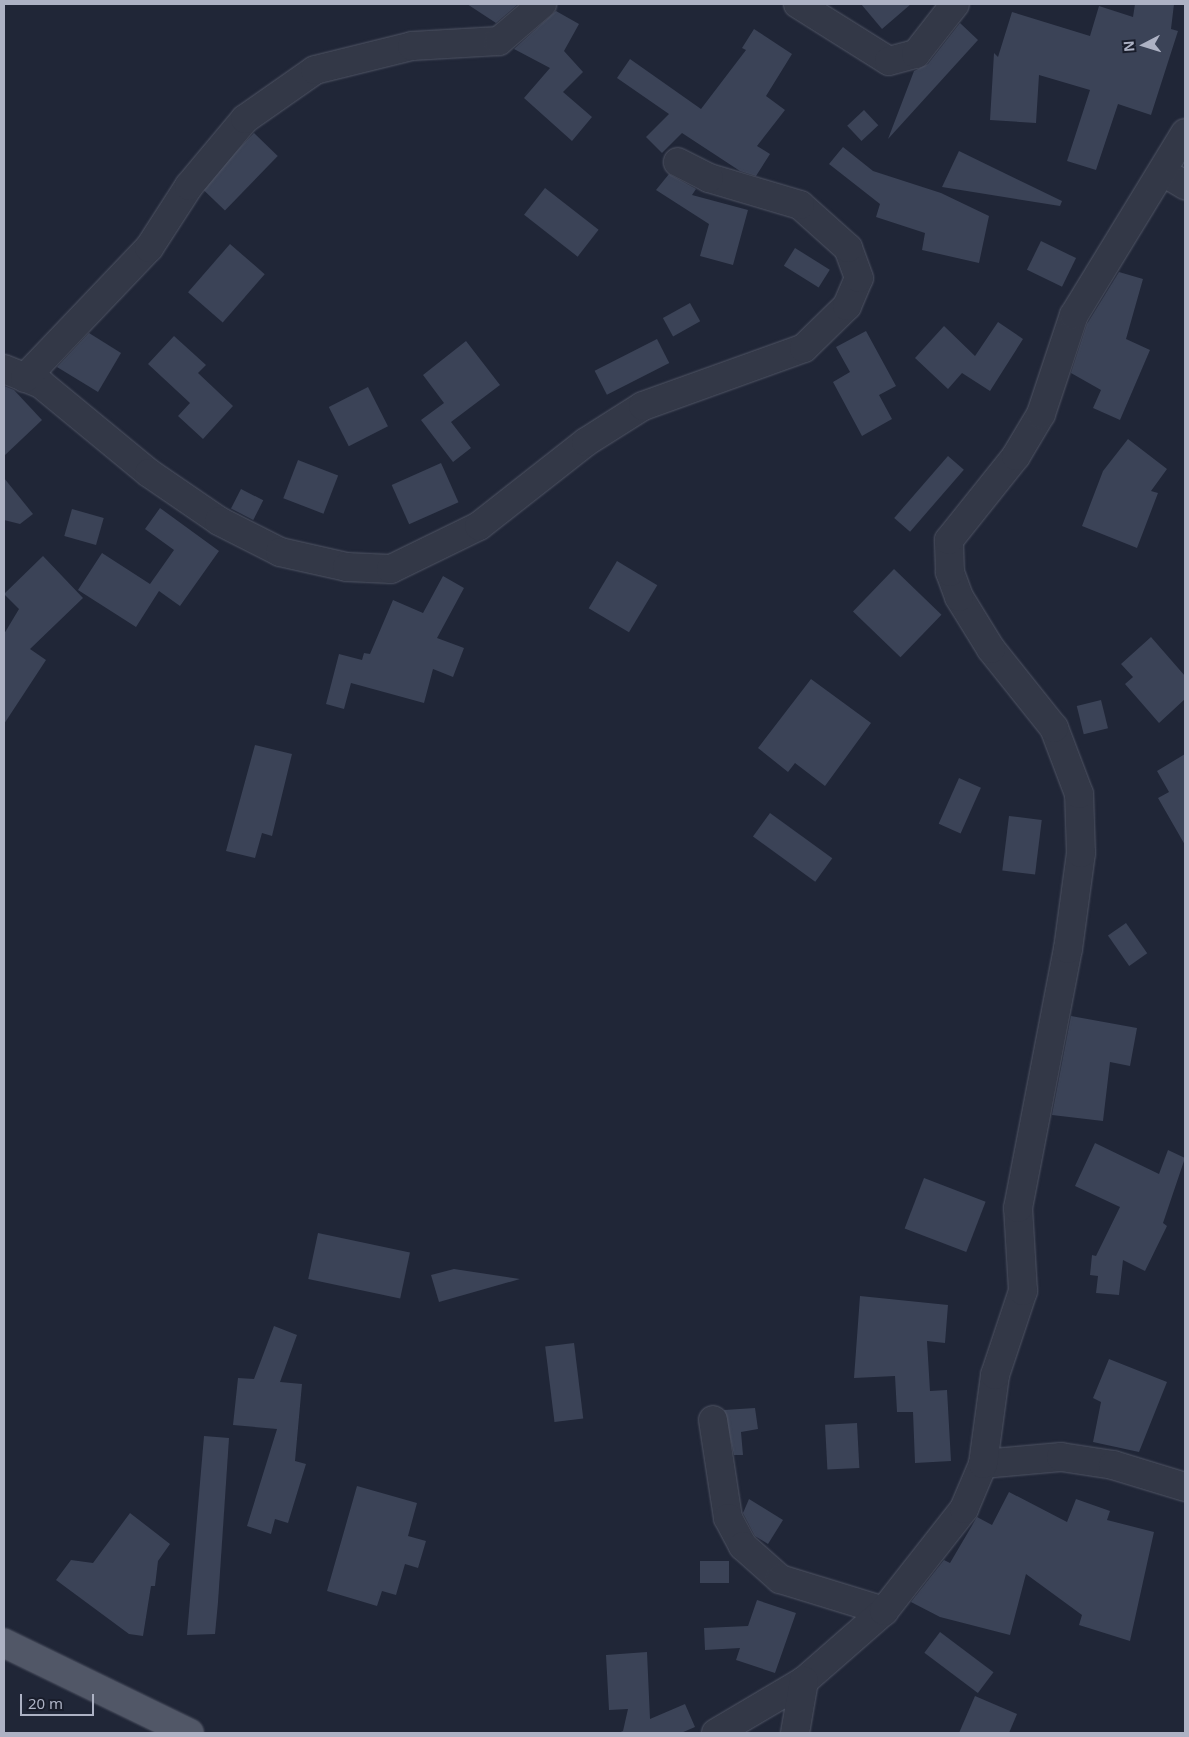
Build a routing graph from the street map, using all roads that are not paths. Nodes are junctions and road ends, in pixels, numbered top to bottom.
1 (542, 4) edge
2 (798, 4) edge
3 (955, 4) edge
4 (1185, 133) edge
5 (678, 162) dead end
6 (1174, 178) edge
7 (14, 373) edge
8 (713, 1420) dead end
9 (983, 1464) junction
10 (1185, 1487) edge
11 (884, 1611) junction
12 (4, 1643) edge
13 (804, 1681) junction
14 (189, 1733) edge
15 (716, 1733) edge
16 (795, 1733) edge

1 - 7 street
2 - 3 street
4 - 6 street
5 - 7 street
6 - 9 street
8 - 11 street
9 - 10 street
9 - 11 street
11 - 13 street
12 - 14 main road
13 - 15 street
13 - 16 street

